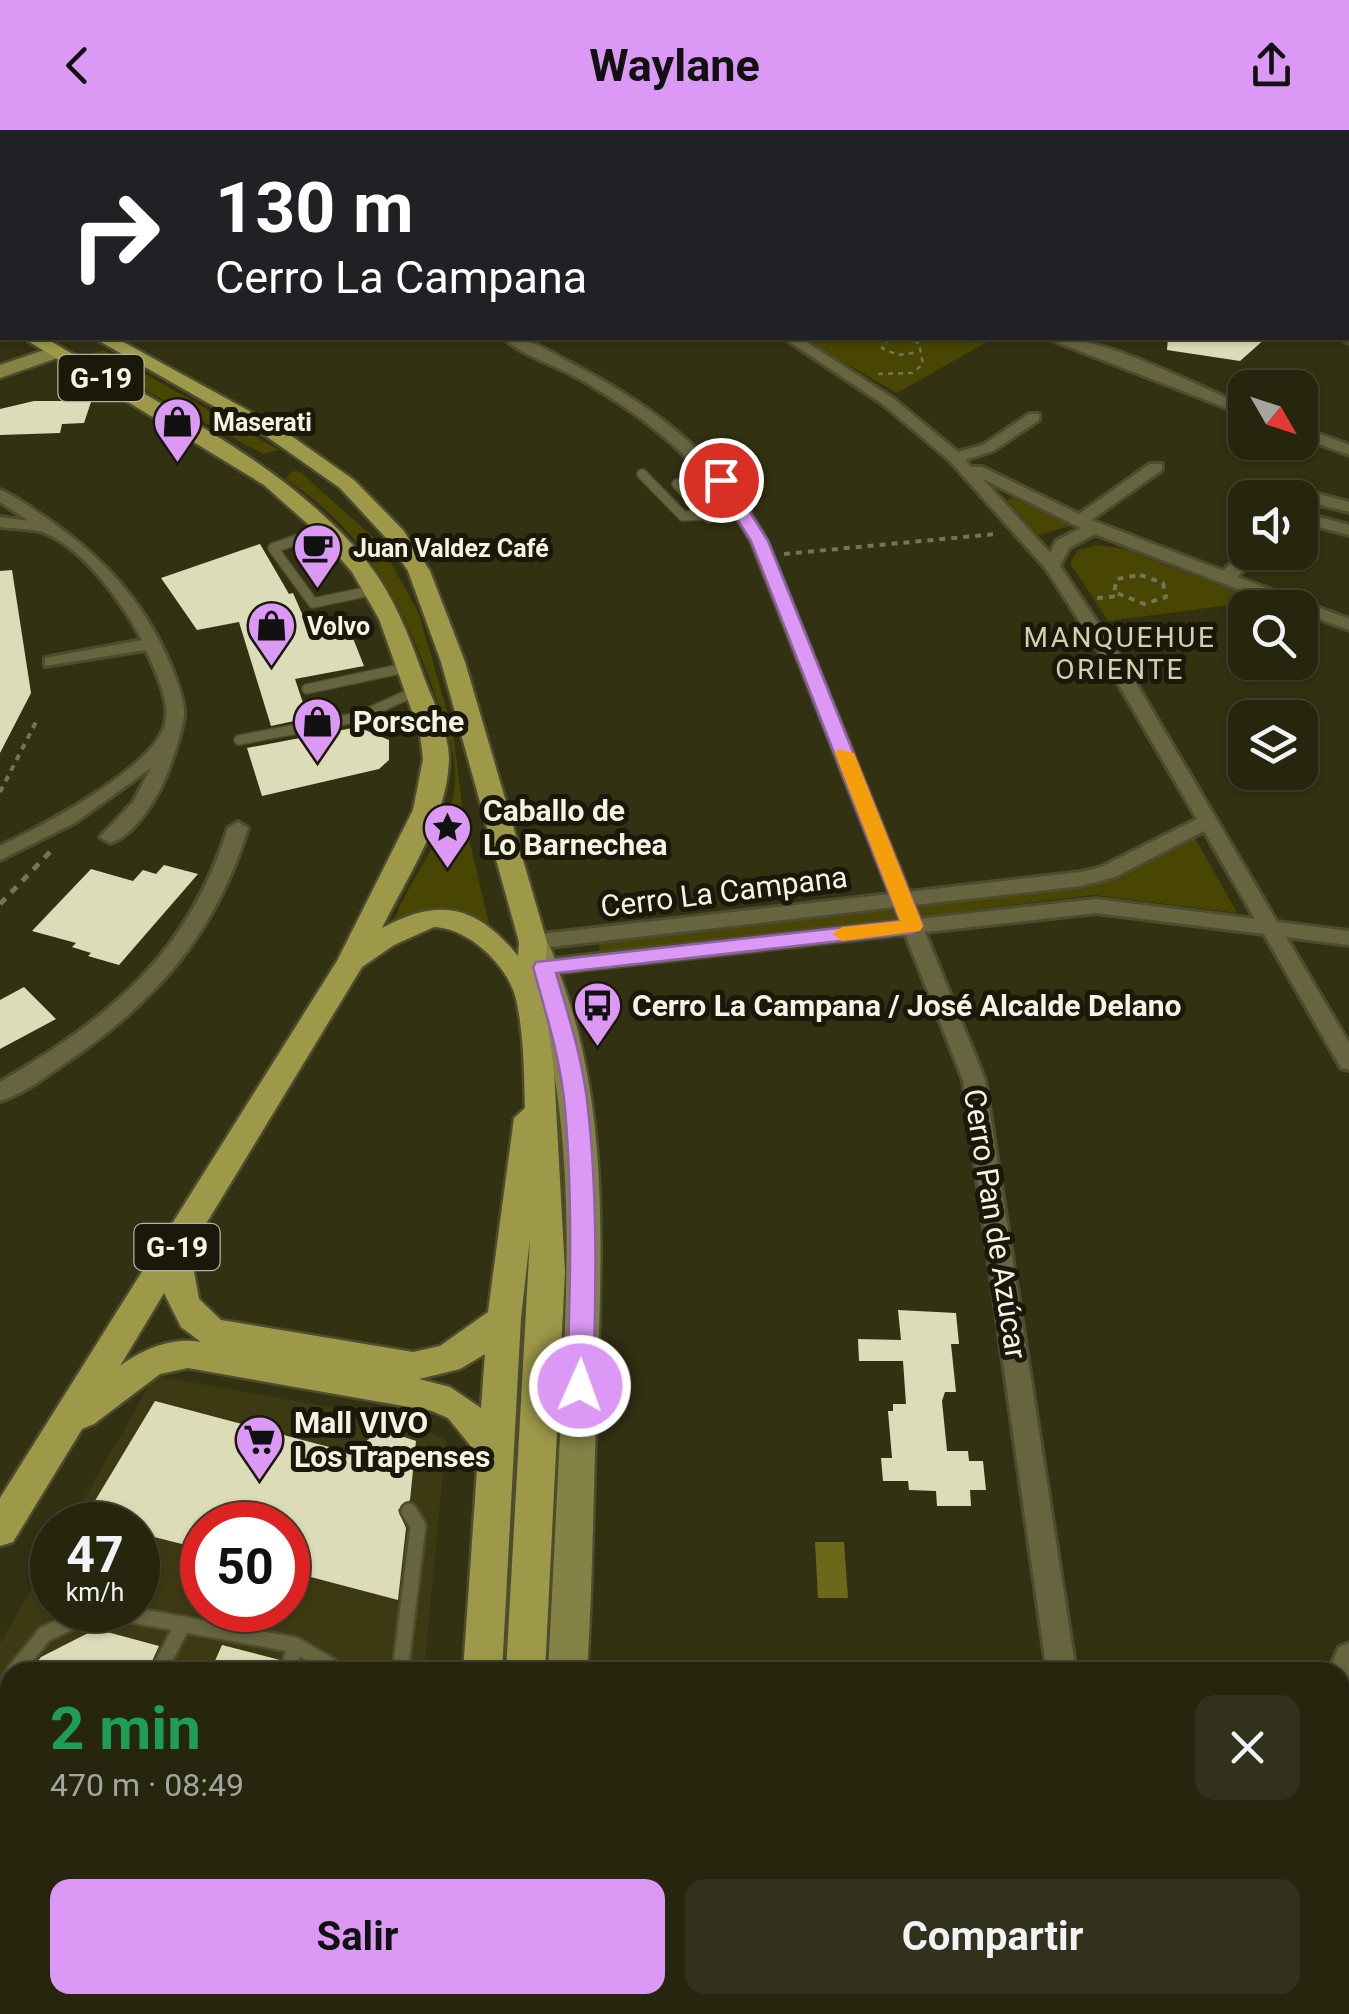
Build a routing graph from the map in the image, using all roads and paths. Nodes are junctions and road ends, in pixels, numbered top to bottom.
1 (108, 340) edge
2 (514, 340) edge
3 (794, 340) edge
4 (889, 340) edge
5 (918, 340) edge
6 (1060, 340) edge
7 (62, 345) edge
8 (918, 352) junction
9 (0, 372) edge
10 (856, 378) junction
11 (1228, 404) edge
12 (1034, 417) dead end
13 (172, 418) junction
14 (1318, 439) edge
15 (293, 444) junction
16 (1349, 450) edge
17 (955, 458) junction
18 (1156, 466) dead end
19 (329, 469) junction
20 (642, 474) dead end
21 (271, 482) junction
22 (677, 484) dead end
23 (1018, 492) junction
24 (0, 495) edge
25 (994, 500) junction
26 (1318, 500) edge
27 (1349, 507) edge
28 (746, 513) junction
29 (709, 518) junction
30 (1318, 521) edge
31 (0, 522) edge
32 (1087, 524) junction
33 (52, 529) junction
34 (327, 529) junction
35 (1349, 530) edge
36 (1025, 535) junction
37 (1062, 545) junction
38 (781, 554) dead end
39 (1052, 566) junction
40 (1234, 570) edge
41 (1227, 577) junction
42 (1167, 588) joint
43 (375, 590) junction
44 (1349, 625) edge
45 (154, 643) junction
46 (50, 662) dead end
47 (409, 668) junction
48 (307, 689) dead end
49 (417, 691) junction
50 (359, 718) junction
51 (37, 720) dead end
52 (432, 734) junction
53 (238, 740) dead end
54 (166, 741) junction
55 (0, 792) edge
56 (79, 812) junction
57 (1209, 822) junction
58 (238, 828) dead end
59 (110, 838) dead end
60 (0, 854) edge
61 (3, 896) edge
62 (902, 900) junction
63 (0, 904) edge
64 (912, 926) junction
65 (1273, 928) junction
66 (1349, 938) edge
67 (351, 962) junction
68 (535, 968) junction
69 (1349, 1062) edge
70 (539, 1071) junction
71 (0, 1093) edge
72 (174, 1251) junction
73 (504, 1318) junction
74 (64, 1428) junction
75 (495, 1449) junction
76 (409, 1512) dead end
77 (0, 1530) edge
78 (180, 1623) edge
79 (180, 1630) edge
80 (226, 1632) edge
81 (295, 1645) junction
82 (22, 1662) edge
83 (163, 1662) edge
84 (291, 1662) edge
85 (324, 1662) edge
86 (401, 1662) edge
87 (484, 1662) edge
88 (527, 1662) edge
89 (568, 1662) edge
90 (1061, 1662) edge

1 - 15 main road, G-19
2 - 28 street, Cerro Pan de Azúcar
3 - 10 street
4 - 8 path
5 - 8 path
6 - 11 street
7 - 9 main road
7 - 13 main road, G-19
8 - 10 path
10 - 17 street
12 - 17 street
13 - 15 main road
13 - 21 main road, G-19
14 - 16 street
15 - 19 main road, G-19
17 - 23 street
17 - 25 street
18 - 32 street
19 - 21 main road
19 - 68 main road, G-19
20 - 29 lane
21 - 34 main road, G-19
22 - 29 lane
23 - 25 street
23 - 32 street
24 - 33 street
25 - 36 street
26 - 27 street
28 - 29 lane
28 - 62 street, Cerro Pan de Azúcar
30 - 35 street
31 - 33 street
32 - 37 street
32 - 41 street
33 - 45 street
34 - 43 main road, G-19
34 - 43 lane
36 - 37 street
36 - 38 path
36 - 39 street
37 - 39 street
39 - 57 street
40 - 41 street
41 - 44 street
42 - 42 path
43 - 47 main road, G-19
45 - 46 street
45 - 54 street
47 - 48 lane
47 - 49 main road, G-19
49 - 50 lane
49 - 52 main road, G-19
50 - 52 lane
50 - 53 lane
51 - 55 path
52 - 67 main road, G-19
54 - 56 street
54 - 59 street
56 - 60 street
56 - 61 path
57 - 62 street, Cerro La Campana
57 - 65 street
58 - 71 street
61 - 63 path
62 - 64 street, Cerro Pan de Azúcar
62 - 68 street, Cerro La Campana
64 - 65 street, Cerro La Campana
64 - 68 street, Cerro La Campana
64 - 90 street, Cerro Pan de Azúcar
65 - 66 street, Cerro La Campana
65 - 69 street
67 - 68 main road
67 - 72 main road, G-19
68 - 70 main road
68 - 89 main road, G-19
70 - 73 main road
70 - 88 main road
72 - 73 main road
72 - 74 main road, G-19
73 - 75 main road
74 - 75 main road
74 - 77 main road, G-19
75 - 87 main road
76 - 86 lane
78 - 82 lane
79 - 83 lane
80 - 81 lane
81 - 84 lane
81 - 85 lane

